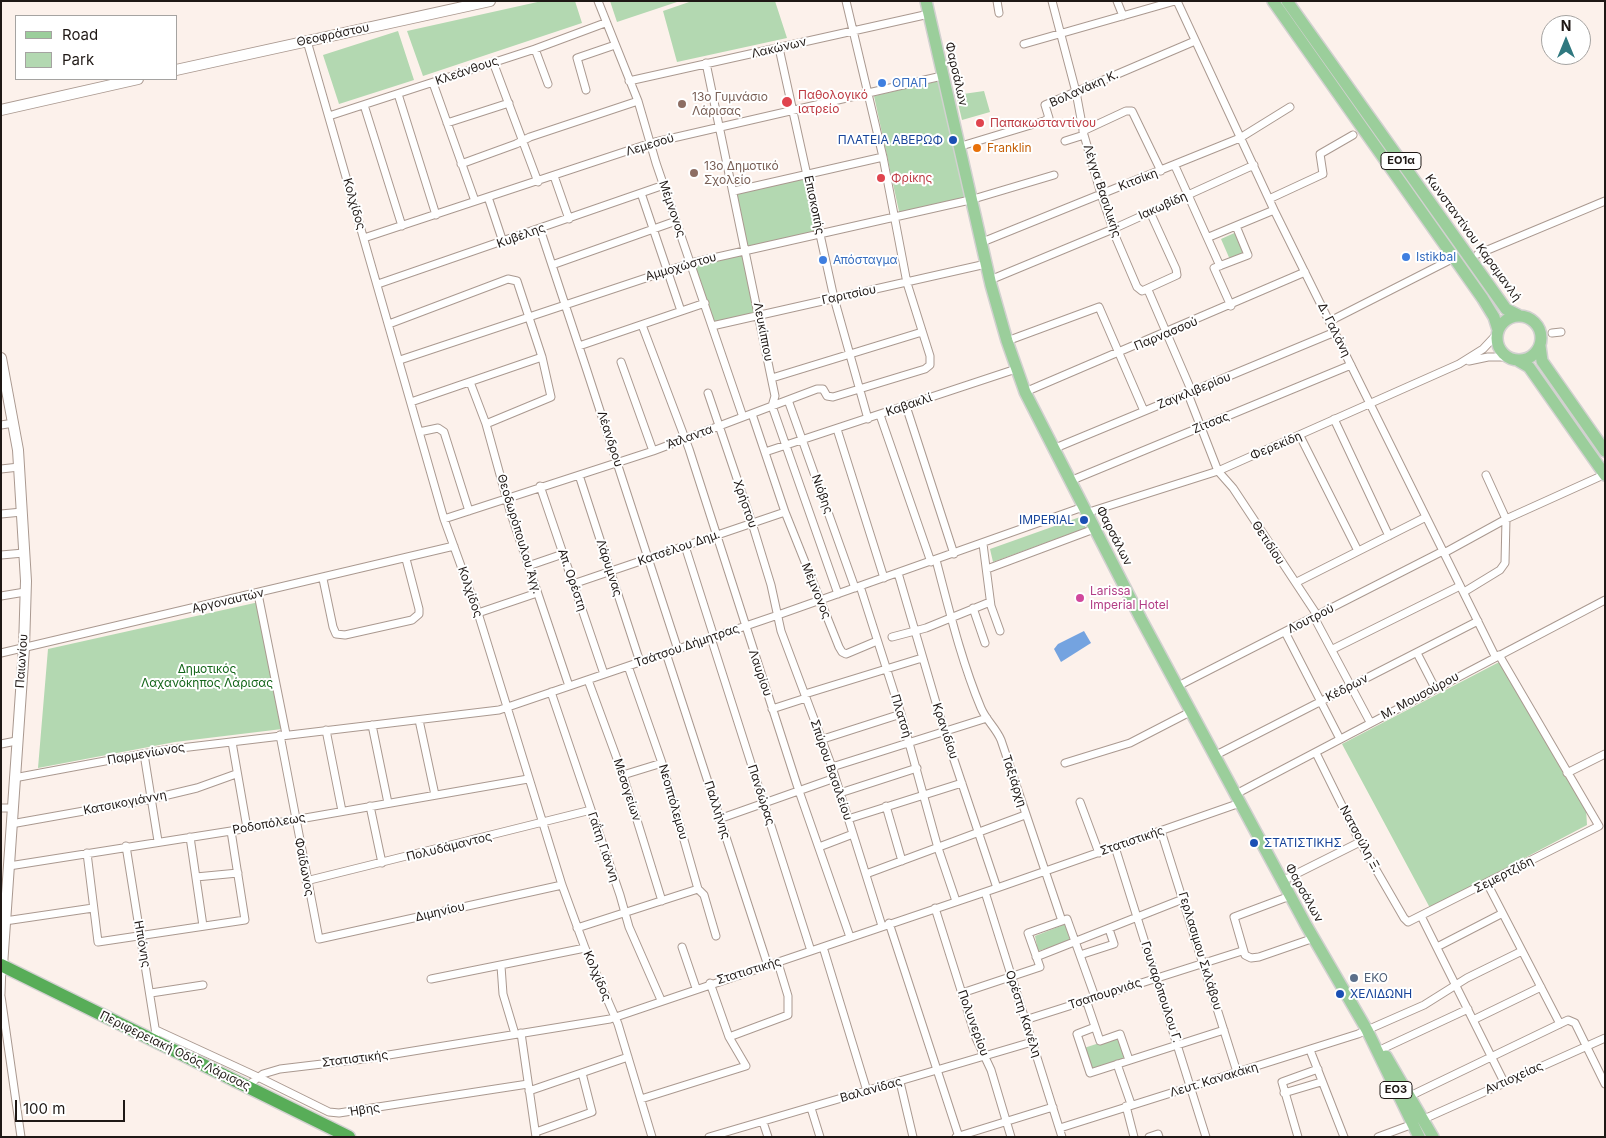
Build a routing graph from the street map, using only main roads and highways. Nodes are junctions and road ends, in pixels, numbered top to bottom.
1 (926, 1) edge
2 (1273, 1) edge
3 (1287, 1) edge
4 (1518, 315) junction
5 (1497, 332) junction
6 (1540, 346) junction
7 (1512, 358) junction
8 (1605, 451) edge
9 (1602, 476) edge
10 (2, 966) edge
11 (1378, 1047) junction
12 (349, 1137) edge
13 (1420, 1137) edge
14 (1433, 1137) edge

1 - 11 main road, Φαρσάλων / ΕΟ3
2 - 5 main road, ΕΟ1α
3 - 4 main road, Κωνσταντίνου Καραμανλή / ΕΟ1α
4 - 5 main road
4 - 6 main road, ΕΟ1α
5 - 7 main road, ΕΟ1α
6 - 7 main road
6 - 8 main road, ΕΟ1α
7 - 9 main road
10 - 12 highway, Περιφερειακή Οδός Λάρισας
11 - 13 main road, Φαρσάλων / ΕΟ3
11 - 14 main road, Φαρσάλων / ΕΟ3

